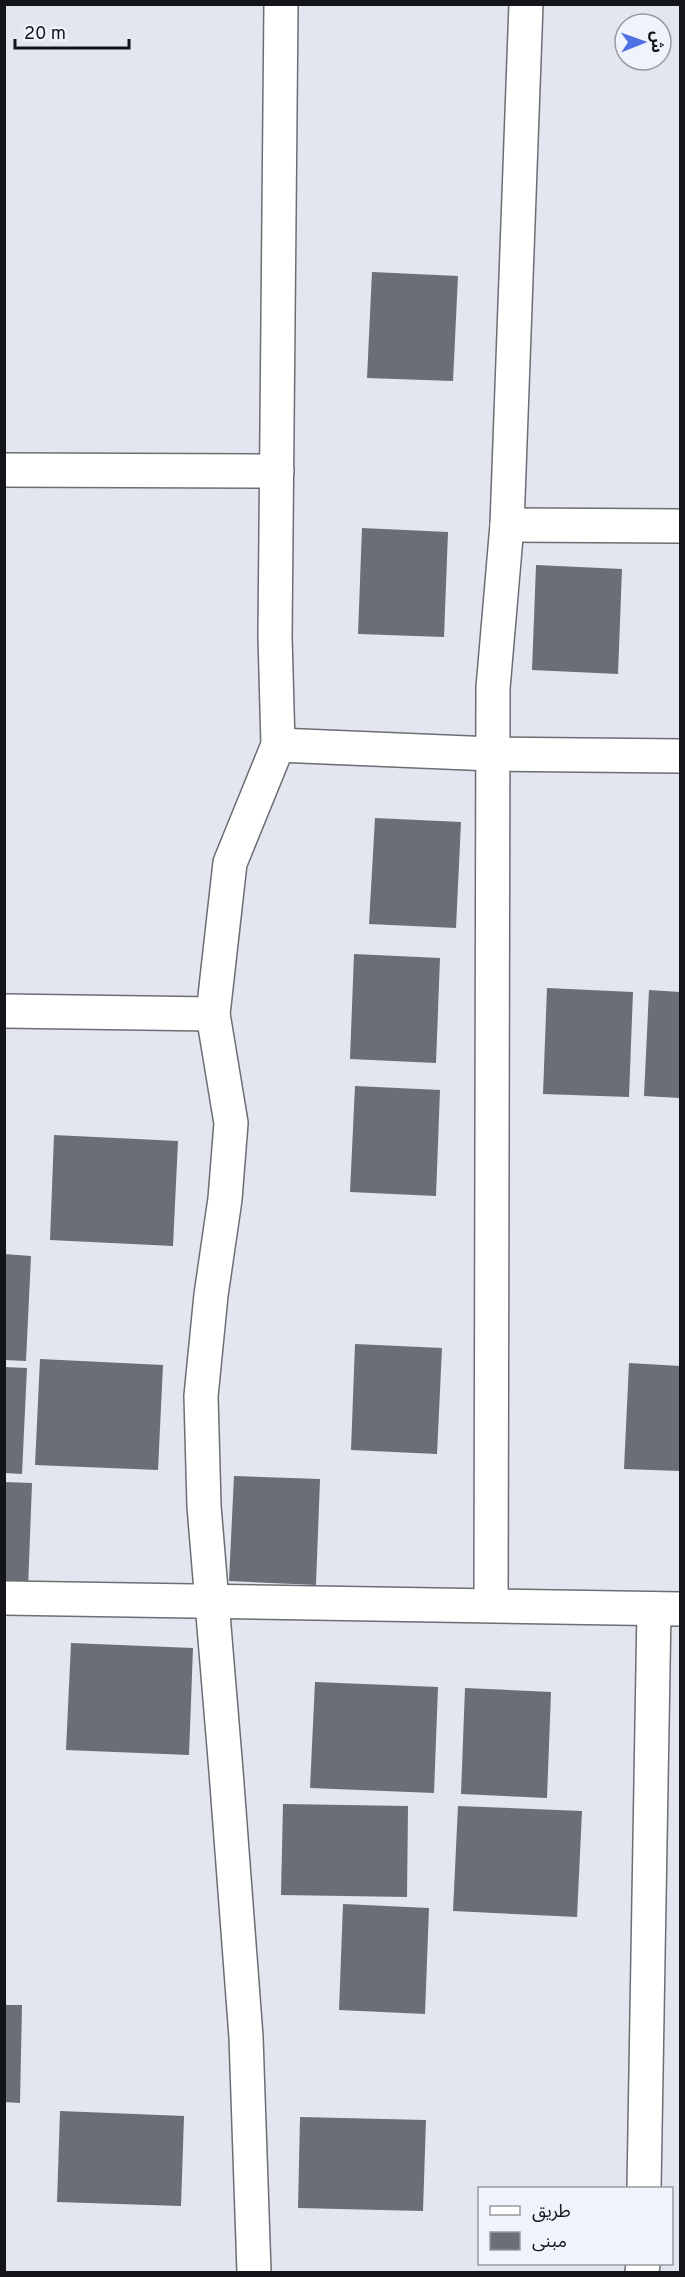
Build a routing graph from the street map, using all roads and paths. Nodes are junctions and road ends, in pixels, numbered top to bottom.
1 (281, 4) edge
2 (526, 4) edge
3 (4, 470) edge
4 (277, 471) junction
5 (507, 525) junction
6 (681, 526) edge
7 (278, 745) junction
8 (492, 754) junction
9 (681, 756) edge
10 (4, 1011) edge
11 (213, 1014) junction
12 (4, 1598) edge
13 (212, 1601) junction
14 (491, 1605) junction
15 (667, 1609) edge
16 (644, 2187) edge
17 (254, 2272) edge

1 - 4 street
2 - 5 street
3 - 4 street
4 - 7 street
5 - 6 street
5 - 8 street
7 - 8 street
7 - 11 street
8 - 9 street
8 - 14 street
10 - 11 street
11 - 13 street
12 - 13 street
13 - 14 street
13 - 17 street
14 - 15 street
15 - 16 street

